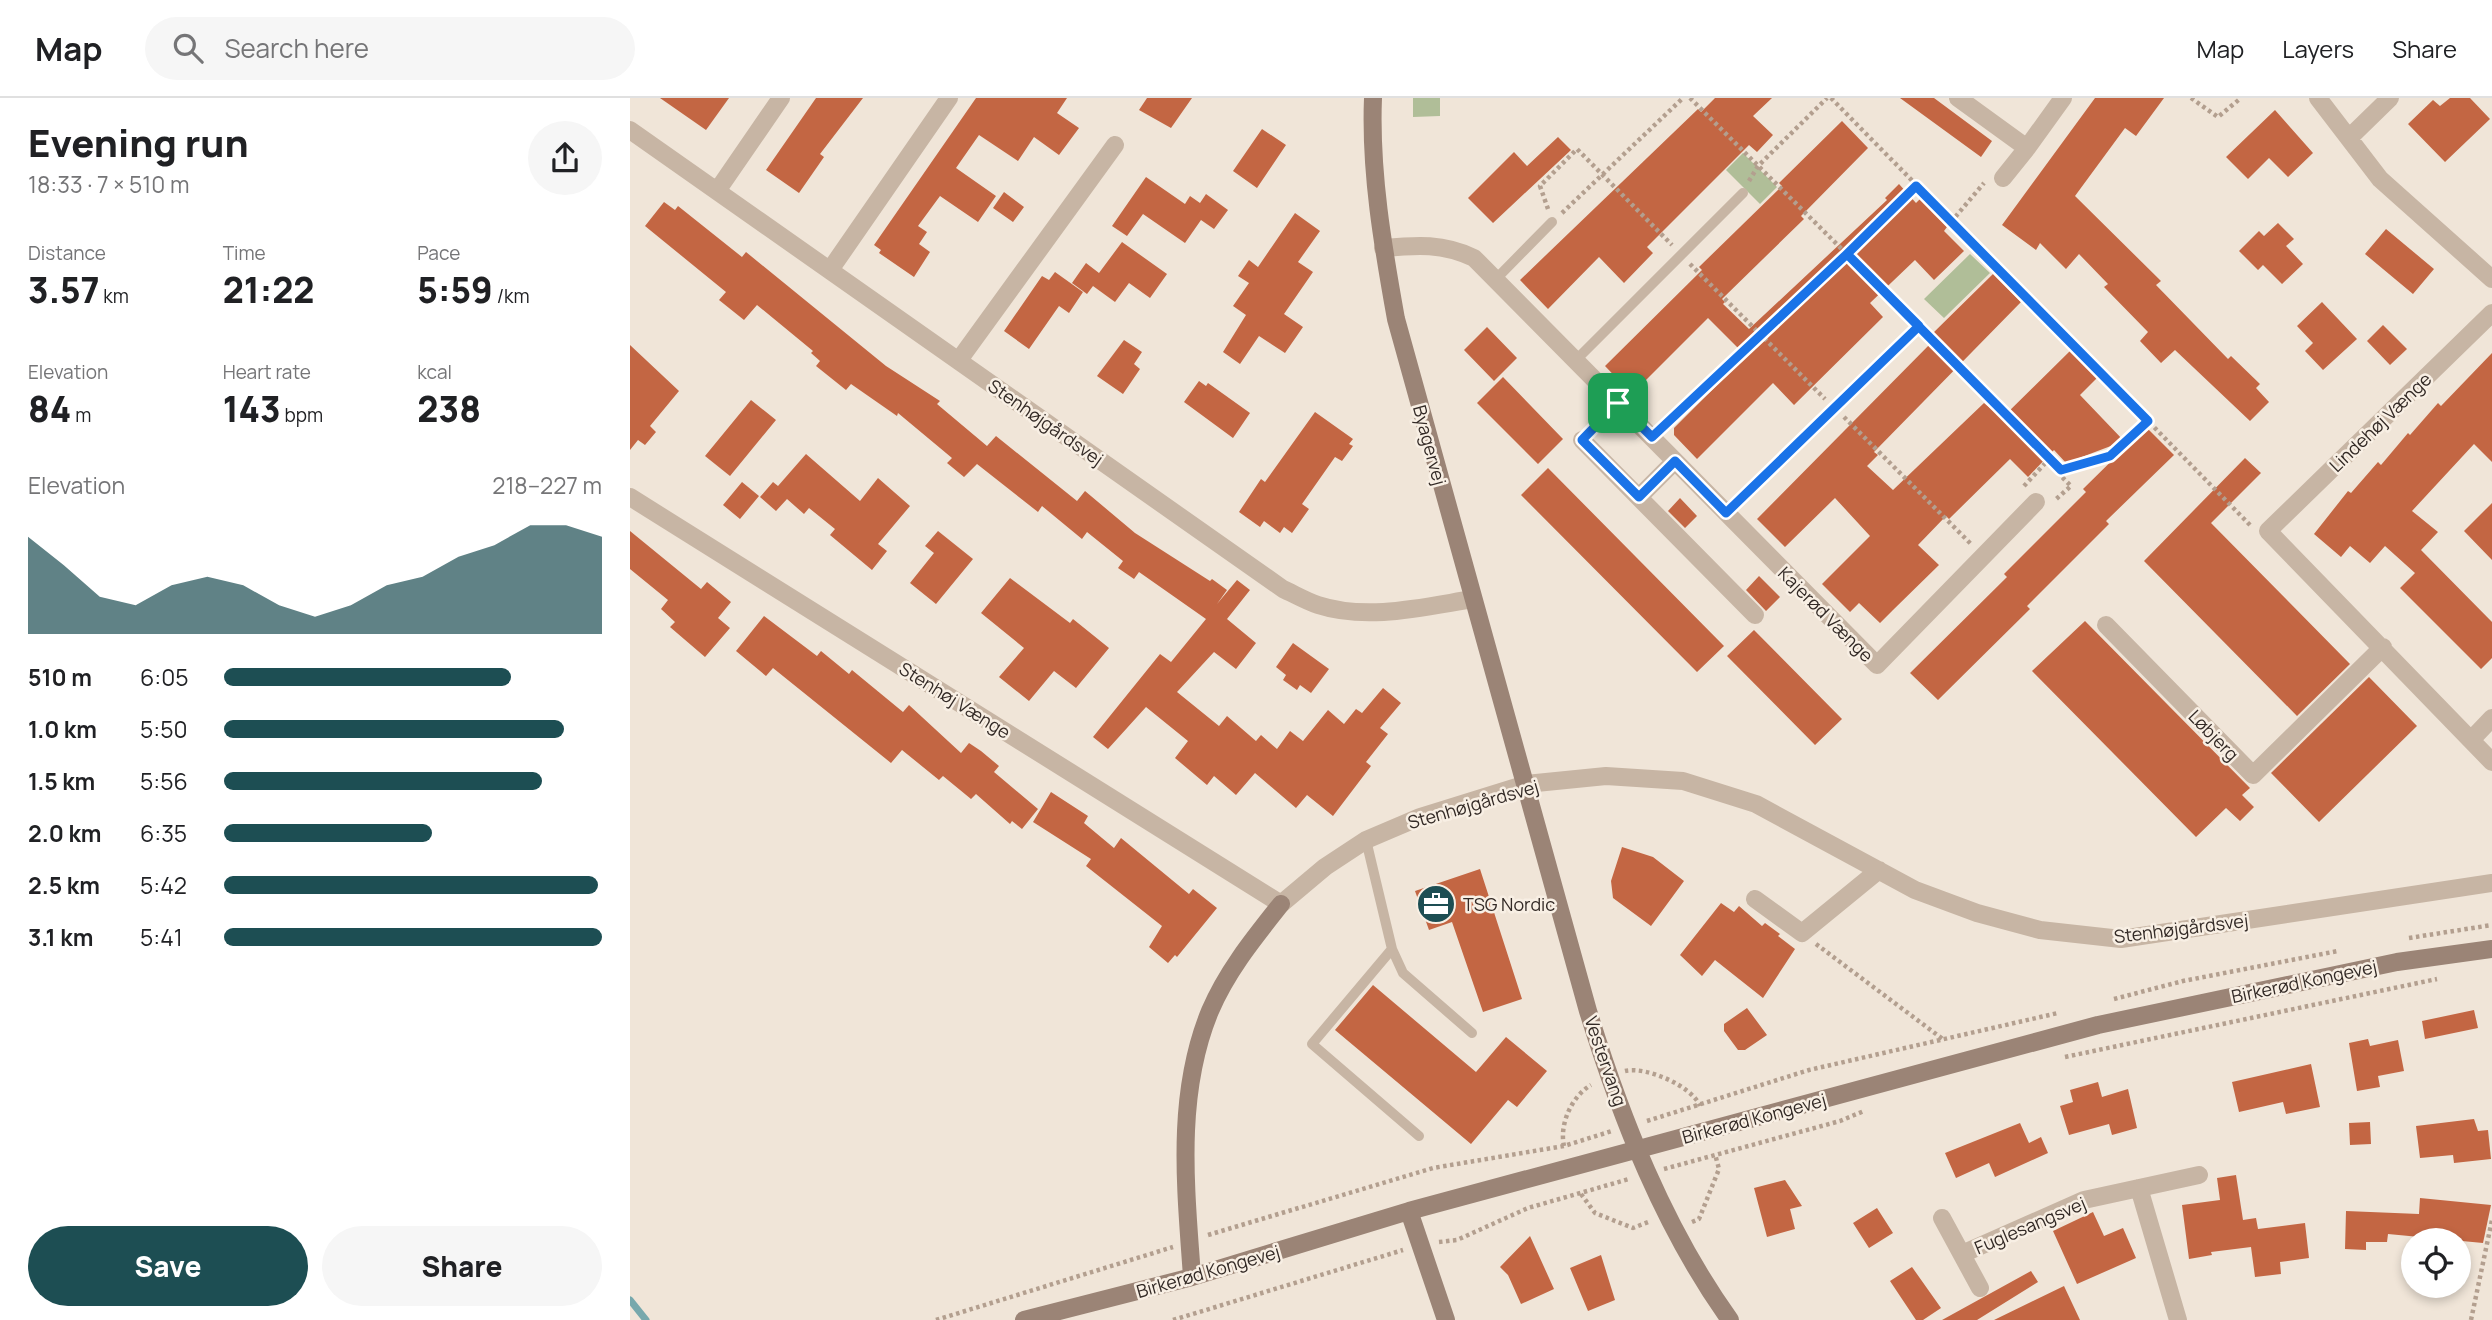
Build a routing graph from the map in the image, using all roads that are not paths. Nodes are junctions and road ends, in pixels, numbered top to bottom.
1 (780, 98) edge
2 (949, 98) edge
3 (1373, 98) edge
4 (1958, 98) edge
5 (2063, 98) edge
6 (2318, 98) edge
7 (2390, 98) edge
8 (630, 130) edge
9 (2349, 138) junction
10 (1115, 145) dead end
11 (2026, 148) junction
12 (2003, 178) road end
13 (717, 191) junction
14 (1743, 193) road end
15 (1552, 222) road end
16 (1383, 248) junction
17 (830, 270) junction
18 (2492, 279) edge
19 (1495, 280) junction
20 (2492, 313) edge
21 (1919, 326) road end
22 (959, 360) junction
23 (1575, 361) junction
24 (1582, 440) dead end
25 (1675, 461) junction
26 (630, 497) edge
27 (1639, 497) junction
28 (2036, 502) dead end
29 (1726, 513) junction
30 (1473, 599) junction
31 (1755, 615) dead end
32 (2106, 625) dead end
33 (2382, 647) junction
34 (2492, 718) edge
35 (2471, 740) junction
36 (2492, 762) edge
37 (1526, 784) junction
38 (1366, 840) junction
39 (1878, 870) junction
40 (2492, 883) edge
41 (1755, 899) dead end
42 (1281, 904) junction
43 (1392, 949) junction
44 (2492, 949) edge
45 (1472, 1033) dead end
46 (1419, 1136) dead end
47 (2199, 1175) dead end
48 (2139, 1188) junction
49 (1409, 1211) junction
50 (1942, 1218) dead end
51 (1962, 1254) junction
52 (1192, 1277) junction
53 (1980, 1288) dead end
54 (1024, 1320) edge
55 (1446, 1320) edge
56 (1730, 1320) edge
57 (2178, 1320) edge

1 - 13 street
2 - 17 street
3 - 16 main road, Byagervej
4 - 11 street
5 - 11 street
6 - 9 street
7 - 9 street
8 - 13 street, Stenhøjgårdsvej
9 - 18 street
10 - 22 street
11 - 12 street
13 - 17 street, Stenhøjgårdsvej
14 - 23 lane
15 - 19 lane
16 - 19 street, Kajerød Vænge
16 - 30 main road, Byagervej
17 - 22 street, Stenhøjgårdsvej
19 - 23 street, Kajerød Vænge
20 - 33 street, Lindehøj Vænge
21 - 29 lane
22 - 30 street, Stenhøjgårdsvej
23 - 25 street, Kajerød Vænge
24 - 27 street
25 - 27 street
25 - 29 street, Kajerød Vænge
26 - 42 street, Stenhøj Vænge
27 - 31 street
28 - 29 street, Kajerød Vænge
30 - 37 main road, Byagervej
32 - 33 street, Løbjerg
33 - 35 street
34 - 35 street
35 - 36 street
37 - 38 street, Stenhøjgårdsvej
37 - 39 street, Stenhøjgårdsvej
37 - 56 main road, Vestervang
38 - 42 street, Stenhøjgårdsvej
38 - 43 lane
39 - 40 street, Stenhøjgårdsvej
39 - 41 street
42 - 52 main road
43 - 45 lane
43 - 46 lane
44 - 49 main road, Birkerød Kongevej
47 - 48 street, Fuglesangsvej
48 - 51 street, Fuglesangsvej
48 - 57 street
49 - 52 main road, Birkerød Kongevej
49 - 55 main road
50 - 51 street, Fuglesangsvej
51 - 53 street, Fuglesangsvej
52 - 54 main road, Birkerød Kongevej

